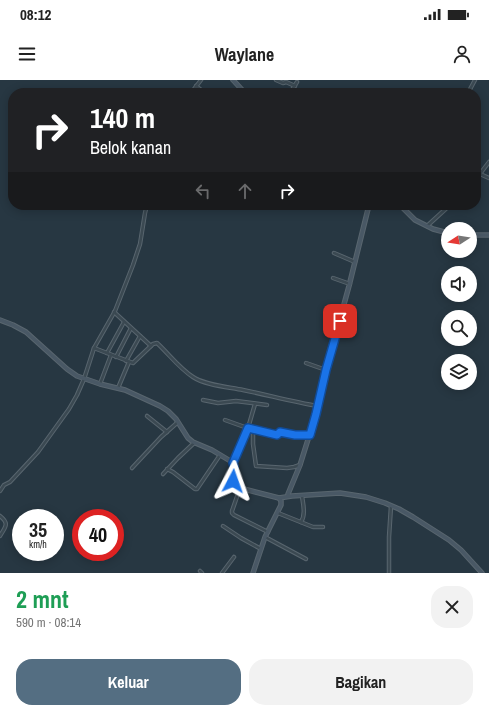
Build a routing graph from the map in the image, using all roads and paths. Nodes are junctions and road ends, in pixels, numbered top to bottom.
1 (201, 80) edge
2 (233, 80) edge
3 (276, 80) edge
4 (297, 82) dead end
5 (196, 86) joint
6 (295, 86) joint
7 (199, 88) edge
8 (240, 88) edge
9 (489, 162) edge
10 (481, 173) edge
11 (146, 210) edge
12 (368, 210) edge
13 (405, 210) edge
14 (444, 210) edge
15 (426, 226) junction
16 (441, 231) edge
17 (477, 235) edge
18 (489, 235) edge
19 (334, 253) dead end
20 (355, 263) junction
21 (333, 278) dead end
22 (350, 284) junction
23 (114, 312) junction
24 (0, 320) edge
25 (124, 322) junction
26 (131, 328) junction
27 (140, 336) junction
28 (150, 346) junction
29 (94, 348) junction
30 (107, 353) junction
31 (111, 354) junction
32 (116, 357) junction
33 (128, 362) junction
34 (306, 363) dead end
35 (326, 370) junction
36 (84, 379) junction
37 (100, 384) junction
38 (118, 389) junction
39 (203, 400) dead end
40 (255, 404) junction
41 (268, 405) dead end
42 (318, 406) junction
43 (147, 416) dead end
44 (225, 420) dead end
45 (178, 422) junction
46 (248, 428) junction
47 (253, 430) junction
48 (167, 432) junction
49 (310, 435) junction
50 (194, 444) junction
51 (220, 454) junction
52 (233, 463) junction
53 (300, 464) junction
54 (132, 468) dead end
55 (168, 469) junction
56 (163, 474) dead end
57 (240, 488) junction
58 (0, 491) edge
59 (302, 495) junction
60 (288, 496) junction
61 (279, 498) junction
62 (391, 505) junction
63 (278, 513) junction
64 (0, 516) edge
65 (301, 522) junction
66 (223, 526) dead end
67 (323, 527) dead end
68 (268, 532) junction
69 (0, 536) edge
70 (265, 537) junction
71 (261, 550) junction
72 (234, 557) dead end
73 (306, 559) dead end
74 (222, 573) edge
75 (253, 573) edge
76 (389, 573) edge
77 (482, 573) edge

1 - 5 street
2 - 8 street
3 - 6 street
4 - 6 street
5 - 7 street
9 - 10 street
11 - 23 street
12 - 20 street
13 - 15 street
14 - 15 street
15 - 16 street
17 - 18 street
19 - 20 street
20 - 22 street
21 - 22 street
22 - 35 street
23 - 25 street
23 - 29 street
24 - 36 street
25 - 26 street
25 - 30 street
26 - 27 street
26 - 32 street
27 - 28 street
27 - 33 street
28 - 33 street
28 - 42 street
29 - 30 street
29 - 36 street
30 - 31 street
31 - 32 street
31 - 37 street
32 - 33 street
33 - 38 street
34 - 35 street
35 - 42 street
36 - 37 street
36 - 58 street
37 - 38 street
38 - 45 street
39 - 40 street
40 - 41 street
40 - 46 street
42 - 49 street
43 - 48 street
44 - 46 street
45 - 48 street
45 - 50 street
46 - 47 street
46 - 52 street
47 - 49 street
47 - 53 street
48 - 54 street
49 - 53 street
50 - 51 street
50 - 55 street
51 - 52 street
51 - 55 street
52 - 57 street
53 - 60 street
55 - 56 street
57 - 61 street
57 - 68 street
59 - 60 street
59 - 62 street
59 - 65 street
60 - 61 street
61 - 63 street
62 - 76 street
62 - 77 street
63 - 65 street
63 - 68 street
64 - 69 street
65 - 67 street
66 - 71 street
68 - 70 street
70 - 71 street
70 - 73 street
71 - 75 street
72 - 74 street

